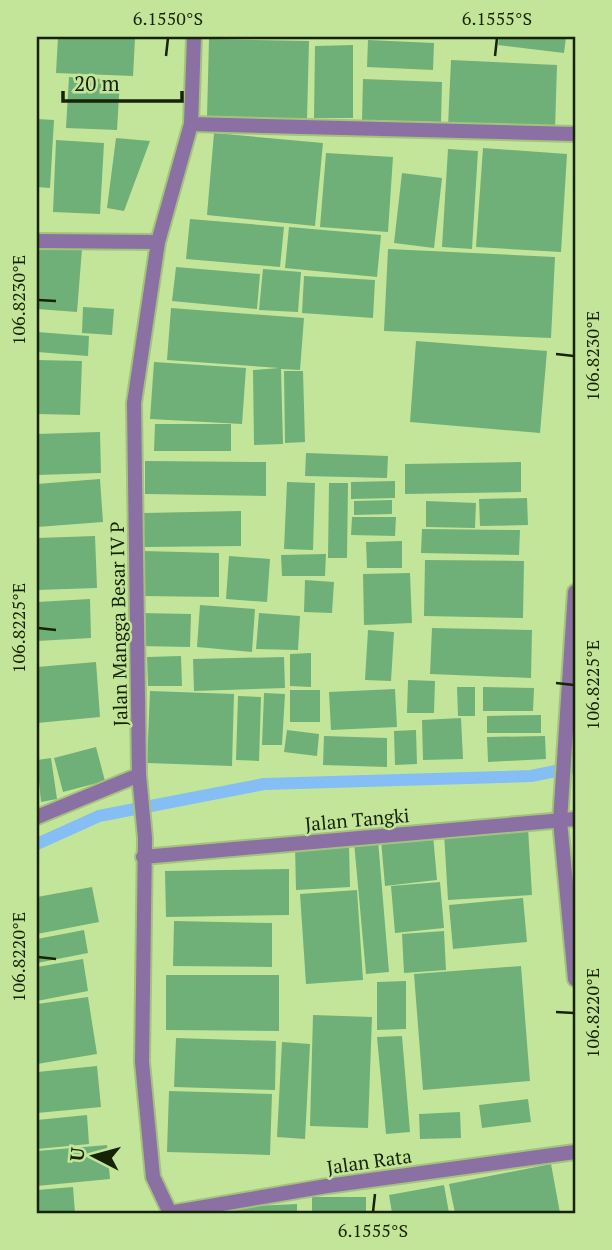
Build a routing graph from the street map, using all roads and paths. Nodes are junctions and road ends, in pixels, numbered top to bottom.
1 (194, 37) edge
2 (191, 124) junction
3 (575, 134) edge
4 (37, 241) edge
5 (158, 242) junction
6 (575, 592) edge
7 (141, 780) junction
8 (37, 817) edge
9 (568, 820) edge
10 (143, 857) junction
11 (575, 979) edge
12 (575, 1152) edge
13 (169, 1213) edge

1 - 2 street, Jalan Mangga Besar IV P
2 - 3 street
2 - 5 street, Jalan Mangga Besar IV P
4 - 5 street
5 - 7 street, Jalan Mangga Besar IV P
6 - 9 street
7 - 8 street
7 - 10 street, Jalan Mangga Besar IV P
9 - 10 street, Jalan Tangki
9 - 11 street
10 - 13 street, Jalan Mangga Besar IV P
12 - 13 street, Jalan Rata

